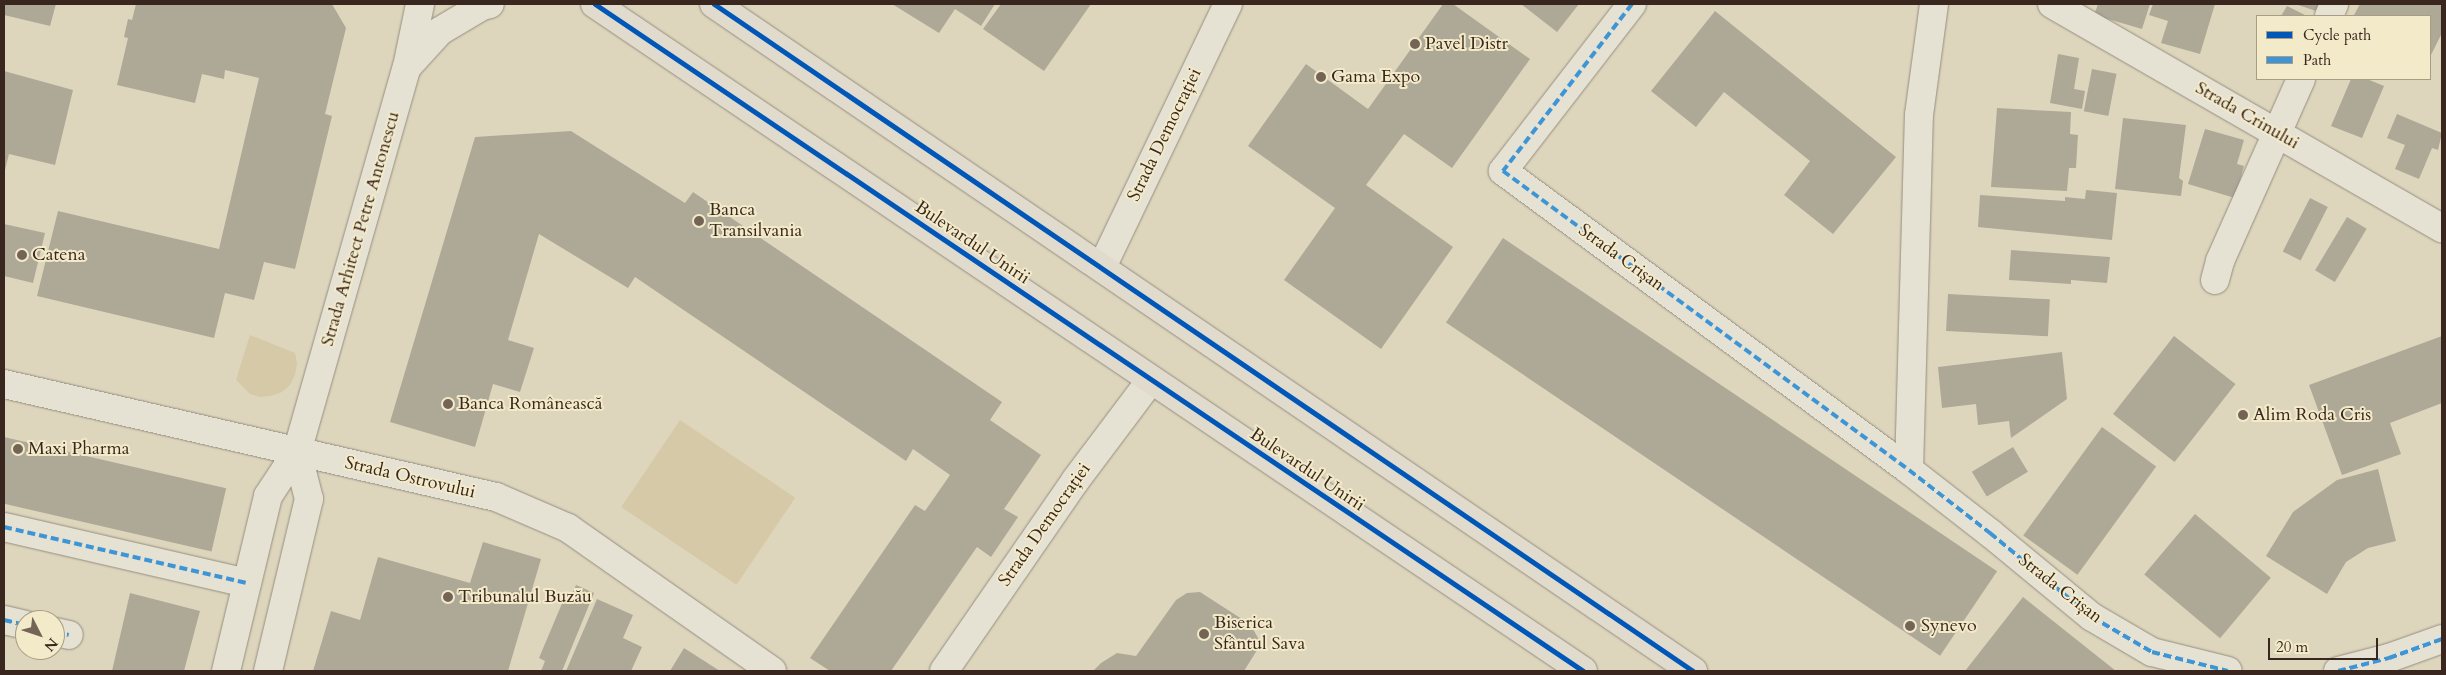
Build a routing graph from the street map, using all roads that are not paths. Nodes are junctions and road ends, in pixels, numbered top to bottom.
1 (420, 4) edge
2 (490, 4) edge
3 (595, 4) edge
4 (714, 4) edge
5 (1228, 4) edge
6 (1632, 4) edge
7 (1934, 4) edge
8 (2052, 4) edge
9 (406, 67) junction
10 (2301, 80) edge
11 (2276, 134) junction
12 (2442, 228) edge
13 (1102, 266) junction
14 (2215, 280) dead end
15 (1150, 381) junction
16 (4, 384) edge
17 (297, 452) junction
18 (1909, 470) junction
19 (4, 527) edge
20 (247, 583) junction
21 (2442, 639) edge
22 (226, 671) edge
23 (268, 671) edge
24 (772, 671) edge
25 (944, 671) edge
26 (1583, 671) edge
27 (1693, 671) edge
28 (2228, 671) edge
29 (2338, 671) edge

1 - 9 street, Strada Arhitect Petre Antonescu
2 - 9 street
3 - 15 main road, Bulevardul Unirii
4 - 13 main road
5 - 13 street, Strada Democrației
6 - 18 street, Strada Crișan
7 - 18 street
8 - 11 street, Strada Crinului
9 - 17 street, Strada Arhitect Petre Antonescu
10 - 11 street
11 - 12 street, Strada Crinului
11 - 14 street
13 - 27 main road
15 - 25 street, Strada Democrației
15 - 26 main road, Bulevardul Unirii
16 - 17 street, Strada Ostrovului
17 - 20 street, Strada Arhitect Petre Antonescu
17 - 23 street
17 - 24 street, Strada Ostrovului
18 - 28 street, Strada Crișan
19 - 20 street
20 - 22 street, Strada Arhitect Petre Antonescu
21 - 29 street

